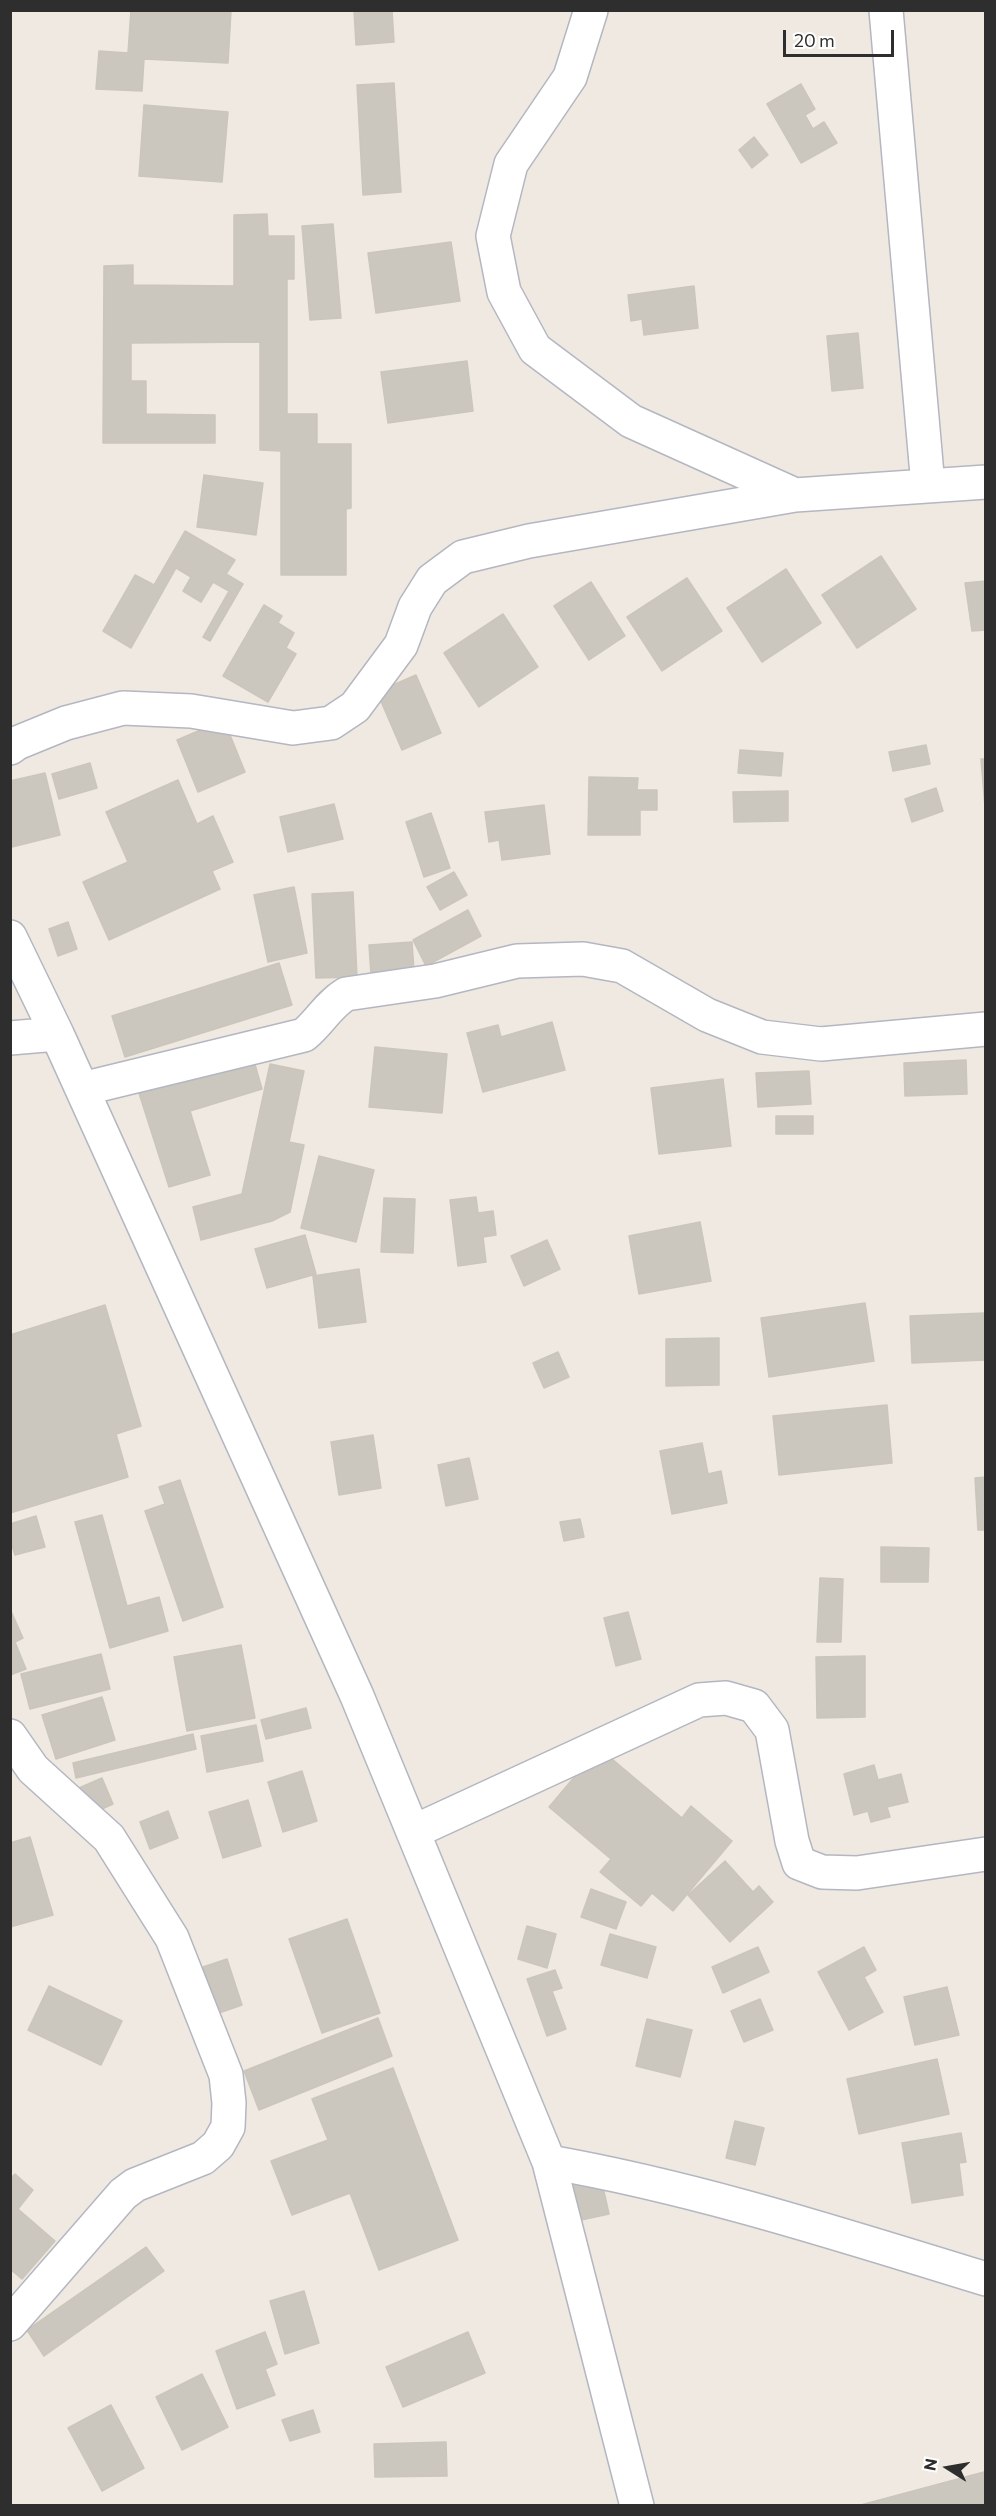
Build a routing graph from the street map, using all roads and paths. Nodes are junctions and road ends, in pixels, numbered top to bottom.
1 (591, 10) edge
2 (886, 10) edge
3 (986, 482) edge
4 (928, 486) junction
5 (795, 495) junction
6 (10, 747) edge
7 (10, 937) edge
8 (986, 1029) edge
9 (57, 1034) junction
10 (10, 1038) edge
11 (82, 1089) junction
12 (10, 1736) edge
13 (22, 1771) edge
14 (413, 1832) junction
15 (986, 1854) edge
16 (549, 2162) junction
17 (986, 2279) edge
18 (10, 2324) edge
19 (637, 2505) edge

1 - 5 street
2 - 4 street
3 - 4 street
4 - 5 street
5 - 6 street
7 - 9 street
8 - 11 street
9 - 10 street
9 - 11 street
11 - 14 street
12 - 13 street
13 - 18 street
14 - 15 street
14 - 16 street
16 - 17 street
16 - 19 street

